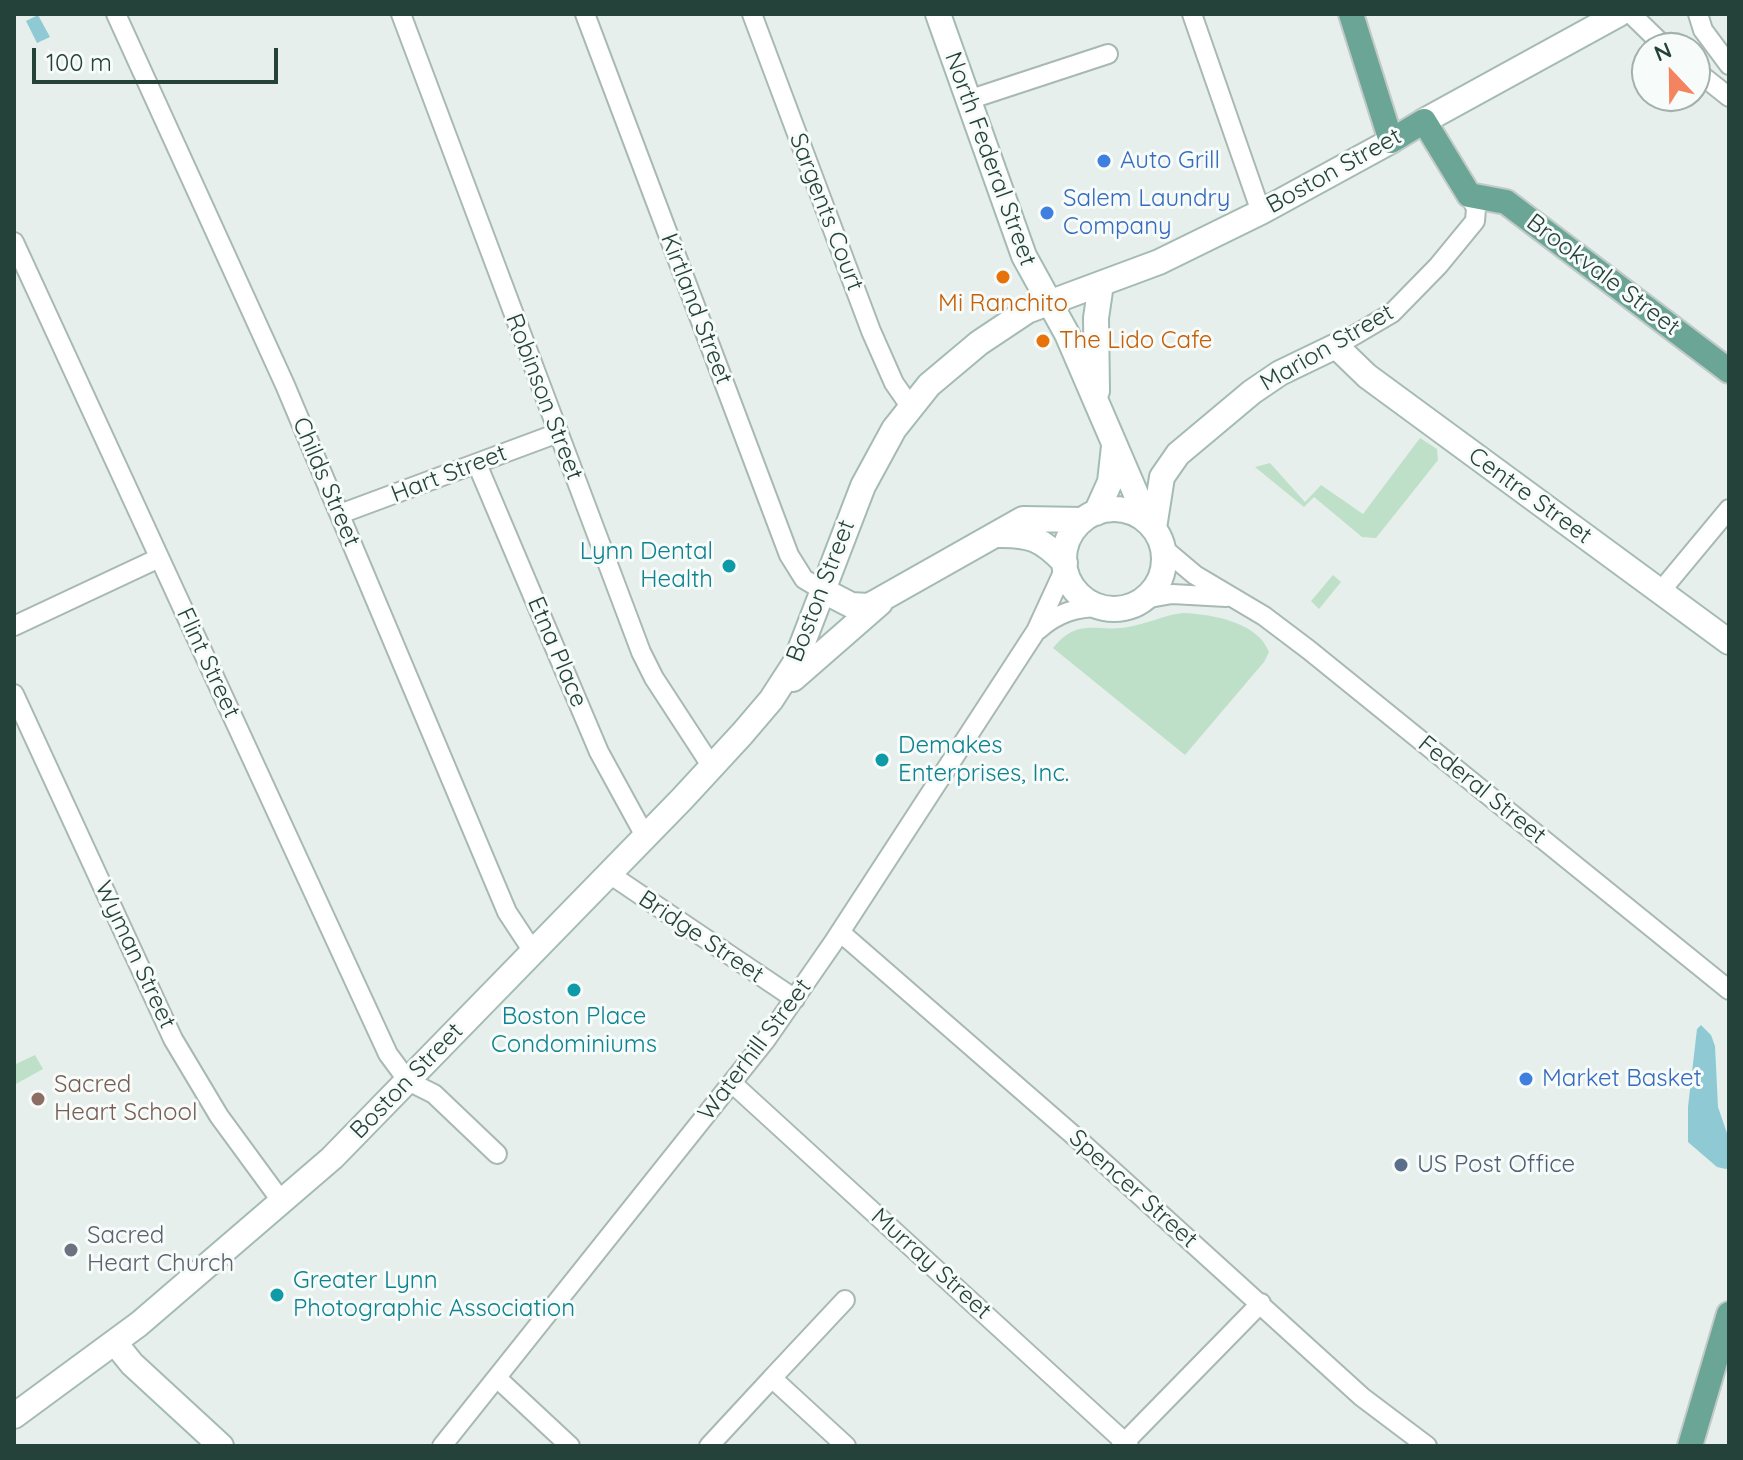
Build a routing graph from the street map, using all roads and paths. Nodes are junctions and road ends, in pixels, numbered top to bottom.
1 (116, 14) edge
2 (401, 14) edge
3 (585, 14) edge
4 (752, 14) edge
5 (938, 14) edge
6 (1192, 14) edge
7 (1351, 14) edge
8 (1619, 14) edge
9 (1631, 14) edge
10 (1698, 14) edge
11 (1590, 21) edge
12 (1650, 32) edge
13 (1108, 54) dead end
14 (1729, 65) edge
15 (1711, 83) edge
16 (1729, 97) edge
17 (968, 100) junction
18 (1424, 121) junction
19 (1391, 141) junction
20 (1469, 195) junction
21 (1261, 212) junction
22 (14, 242) edge
23 (1101, 284) junction
24 (1047, 302) junction
25 (1336, 346) junction
26 (1729, 371) edge
27 (1097, 401) junction
28 (910, 406) junction
29 (558, 433) junction
30 (1114, 444) junction
31 (477, 464) junction
32 (1729, 509) edge
33 (340, 514) junction
34 (1090, 516) junction
35 (1155, 533) junction
36 (994, 535) junction
37 (159, 558) junction
38 (1065, 566) junction
39 (824, 591) junction
40 (1660, 592) junction
41 (1233, 598) junction
42 (1144, 599) junction
43 (883, 600) junction
44 (1101, 607) junction
45 (14, 626) edge
46 (1036, 631) junction
47 (1729, 642) edge
48 (14, 694) edge
49 (771, 700) junction
50 (712, 767) junction
51 (645, 836) junction
52 (608, 873) junction
53 (840, 932) junction
54 (532, 950) junction
55 (1728, 990) edge
56 (795, 999) junction
57 (408, 1081) junction
58 (732, 1083) junction
59 (497, 1154) dead end
60 (282, 1202) junction
61 (845, 1300) dead end
62 (1261, 1303) junction
63 (1729, 1314) edge
64 (115, 1343) junction
65 (497, 1378) junction
66 (772, 1378) junction
67 (14, 1416) edge
68 (1125, 1445) edge
69 (221, 1446) edge
70 (442, 1446) edge
71 (570, 1446) edge
72 (709, 1446) edge
73 (846, 1446) edge
74 (1427, 1446) edge
75 (1690, 1446) edge

1 - 33 street, Childs Street
2 - 29 street, Robinson Street
3 - 39 street, Kirtland Street
4 - 28 street, Sargents Court
5 - 17 main road, North Federal Street
6 - 21 street
7 - 19 main road
8 - 11 main road, Boston Street
9 - 12 street
10 - 14 street
11 - 18 main road, Boston Street
13 - 17 street
15 - 16 street
17 - 24 main road, North Federal Street
18 - 19 main road, Boston Street
18 - 20 main road
19 - 21 main road, Boston Street
20 - 25 street, Marion Street
20 - 26 main road, Brookvale Street
21 - 23 main road, Boston Street
22 - 37 street, Flint Street
23 - 24 main road, Boston Street
23 - 27 main road, Federal Street
24 - 27 main road, Federal Street
24 - 28 main road, Boston Street
25 - 35 main road, Marion Street
25 - 40 main road, Centre Street
27 - 30 main road, Federal Street
28 - 39 main road, Boston Street
29 - 31 street, Hart Street
29 - 50 street, Robinson Street
30 - 34 main road, Federal Street
30 - 35 main road, Federal Street
31 - 33 street, Hart Street
31 - 51 street, Etna Place
32 - 40 street
33 - 54 street, Childs Street
34 - 35 main road
34 - 36 main road
34 - 38 main road
35 - 41 street, Federal Street
35 - 42 main road
36 - 38 main road
36 - 43 main road
37 - 45 street
37 - 57 street, Flint Street
38 - 44 main road
38 - 46 street, Waterhill Street
39 - 43 main road
39 - 49 main road, Boston Street
40 - 47 main road, Centre Street
41 - 42 street, Federal Street
41 - 55 street, Federal Street
42 - 44 main road
43 - 49 main road
44 - 46 street, Waterhill Street
46 - 53 street, Waterhill Street
48 - 60 street, Wyman Street
49 - 50 main road, Boston Street
50 - 51 main road, Boston Street
51 - 52 main road, Boston Street
52 - 54 main road, Boston Street
52 - 56 street, Bridge Street
53 - 56 street, Waterhill Street
53 - 62 street, Spencer Street
54 - 57 main road, Boston Street
56 - 58 street, Waterhill Street
57 - 59 street
57 - 60 main road, Boston Street
58 - 65 street, Waterhill Street
58 - 68 street, Murray Street
60 - 64 main road, Boston Street
61 - 66 street
62 - 68 street
62 - 74 street, Spencer Street
63 - 75 main road
64 - 67 main road, Boston Street
64 - 69 main road
65 - 70 street, Waterhill Street
65 - 71 street
66 - 72 street
66 - 73 street

